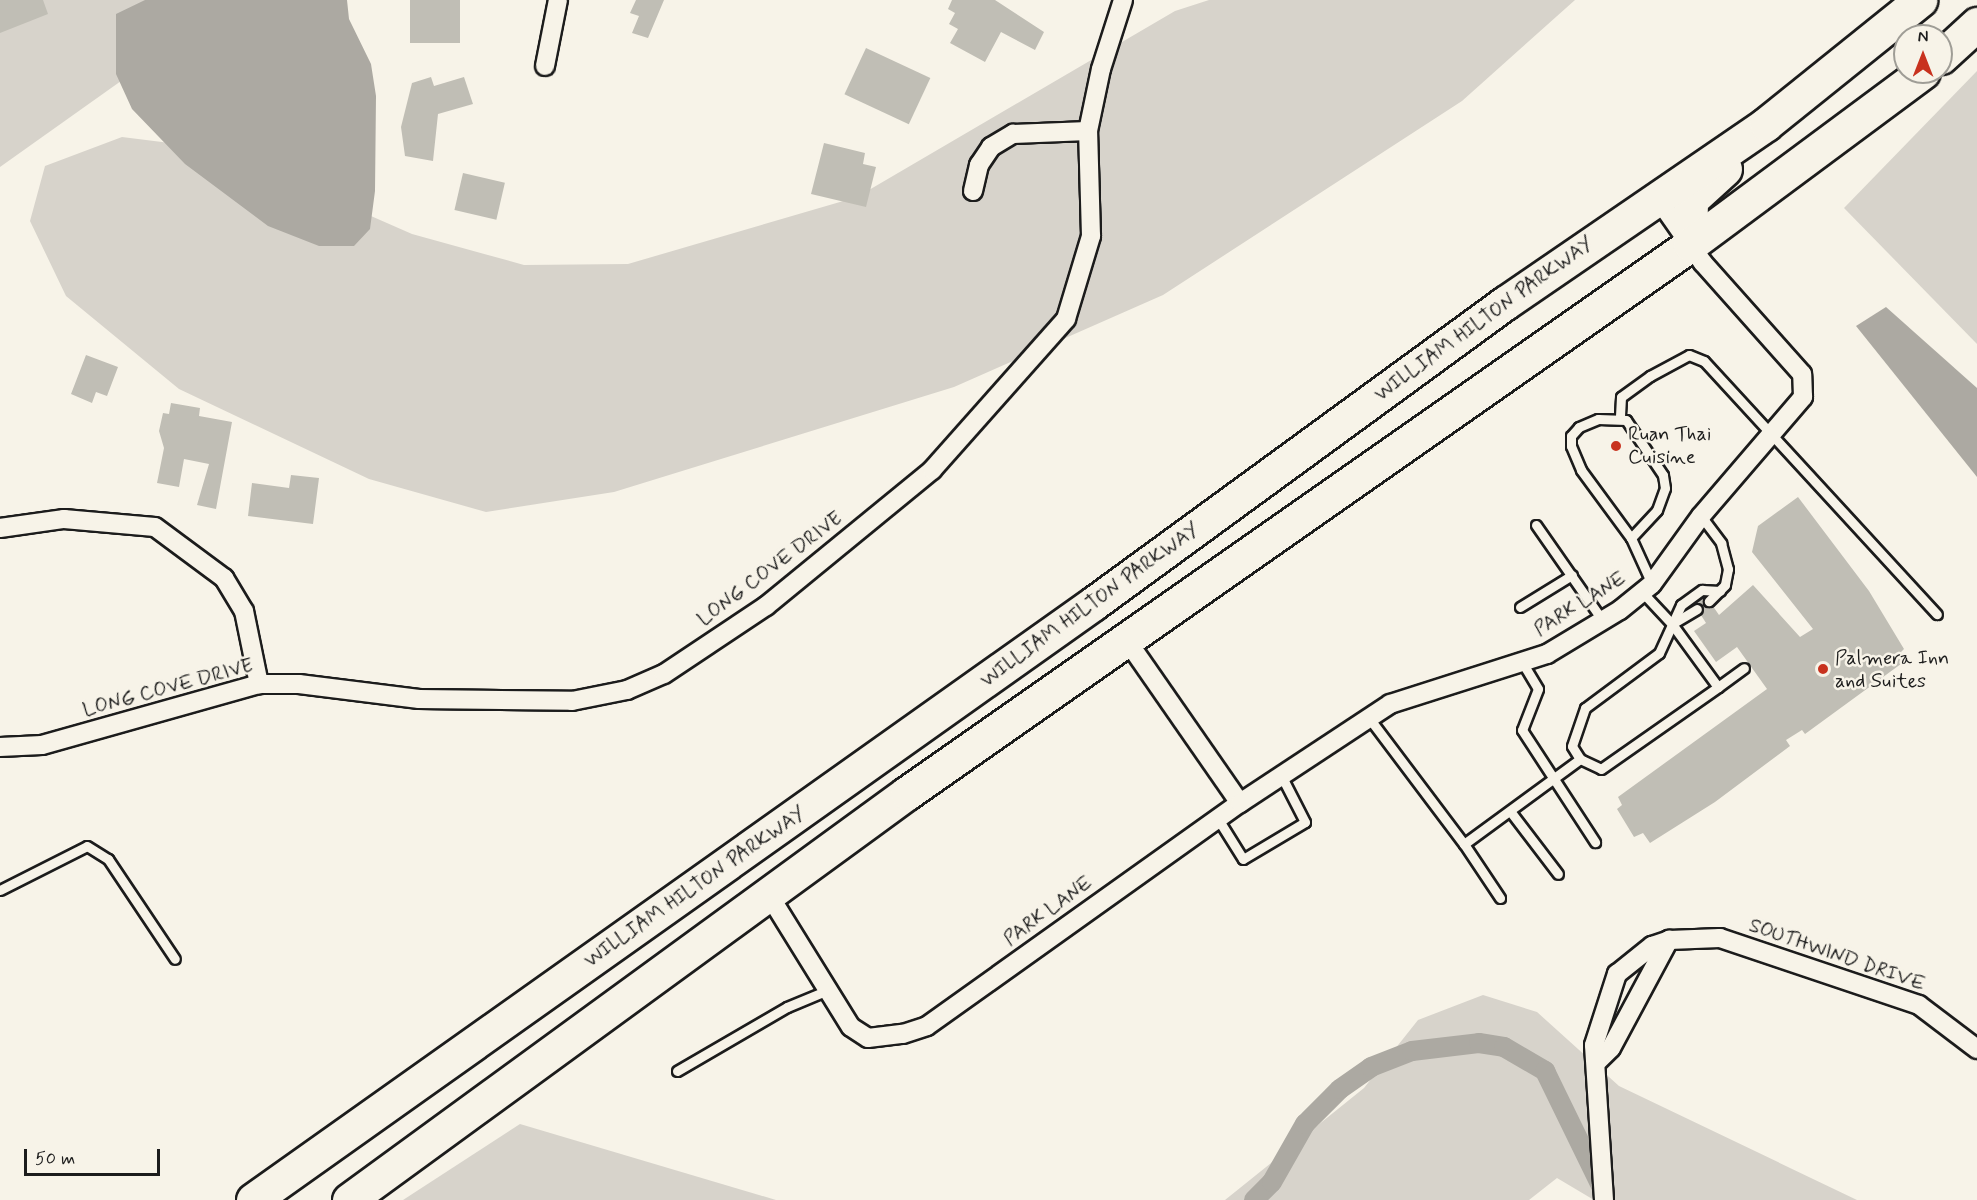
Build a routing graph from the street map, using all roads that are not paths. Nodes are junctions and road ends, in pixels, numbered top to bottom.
1 (558, 0) edge
2 (1123, 0) edge
3 (1920, 0) edge
4 (1977, 24) edge
5 (1953, 46) edge
6 (545, 66) dead end
7 (1838, 69) junction
8 (1907, 84) edge
9 (1088, 131) junction
10 (973, 191) dead end
11 (1656, 196) junction
12 (1690, 245) junction
13 (1620, 416) junction
14 (1773, 431) junction
15 (1230, 503) junction
16 (1701, 516) junction
17 (1536, 525) dead end
18 (0, 528) edge
19 (1631, 538) junction
20 (1572, 575) junction
21 (1647, 588) junction
22 (1719, 591) junction
23 (1709, 601) dead end
24 (1520, 607) dead end
25 (1697, 609) dead end
26 (1937, 614) dead end
27 (1604, 621) junction
28 (1672, 624) junction
29 (1128, 642) junction
30 (1522, 662) junction
31 (1744, 669) dead end
32 (259, 684) junction
33 (1718, 687) junction
34 (1369, 718) junction
35 (0, 747) edge
36 (1580, 759) junction
37 (1282, 777) junction
38 (1551, 780) junction
39 (1240, 803) junction
40 (1510, 811) junction
41 (1218, 819) junction
42 (1595, 842) dead end
43 (1464, 844) junction
44 (1558, 874) dead end
45 (0, 890) edge
46 (769, 895) junction
47 (1500, 898) dead end
48 (1669, 940) junction
49 (175, 959) dead end
50 (828, 990) junction
51 (1977, 1049) edge
52 (1598, 1061) junction
53 (677, 1071) dead end
54 (253, 1200) edge
55 (349, 1200) edge
56 (1604, 1200) edge

1 - 6 street
2 - 9 street, LONG COVE DRIVE
3 - 7 highway, WILLIAM HILTON PARKWAY
4 - 5 highway
7 - 11 highway, WILLIAM HILTON PARKWAY
7 - 12 highway
8 - 12 highway
9 - 10 street
9 - 32 street, LONG COVE DRIVE
11 - 12 street, PARK LANE
11 - 15 highway, WILLIAM HILTON PARKWAY
12 - 14 street, PARK LANE
12 - 29 highway
13 - 14 lane
13 - 19 lane
13 - 19 lane
14 - 16 street, PARK LANE
14 - 26 lane
15 - 29 highway
15 - 54 highway, WILLIAM HILTON PARKWAY
16 - 21 street, PARK LANE
16 - 22 lane
17 - 20 lane
18 - 32 street
19 - 21 lane
20 - 24 lane
20 - 27 lane
21 - 27 street, PARK LANE
21 - 28 lane
22 - 23 lane
22 - 28 lane
25 - 28 lane
27 - 30 street, PARK LANE
28 - 33 lane
28 - 36 lane
29 - 39 street
29 - 46 highway
30 - 34 street, PARK LANE
30 - 38 lane
31 - 33 lane
32 - 35 street, LONG COVE DRIVE
33 - 36 lane
34 - 37 street, PARK LANE
34 - 43 lane
36 - 38 lane
37 - 39 street, PARK LANE
37 - 41 lane
38 - 40 lane
38 - 42 lane
39 - 41 street, PARK LANE
40 - 43 lane
40 - 44 lane
41 - 50 street, PARK LANE
43 - 47 lane
45 - 49 lane
46 - 50 street, PARK LANE
46 - 55 highway
48 - 51 street, SOUTHWIND DRIVE
48 - 52 street
48 - 52 street, SOUTHWIND DRIVE
50 - 53 lane
52 - 56 street, SOUTHWIND DRIVE

